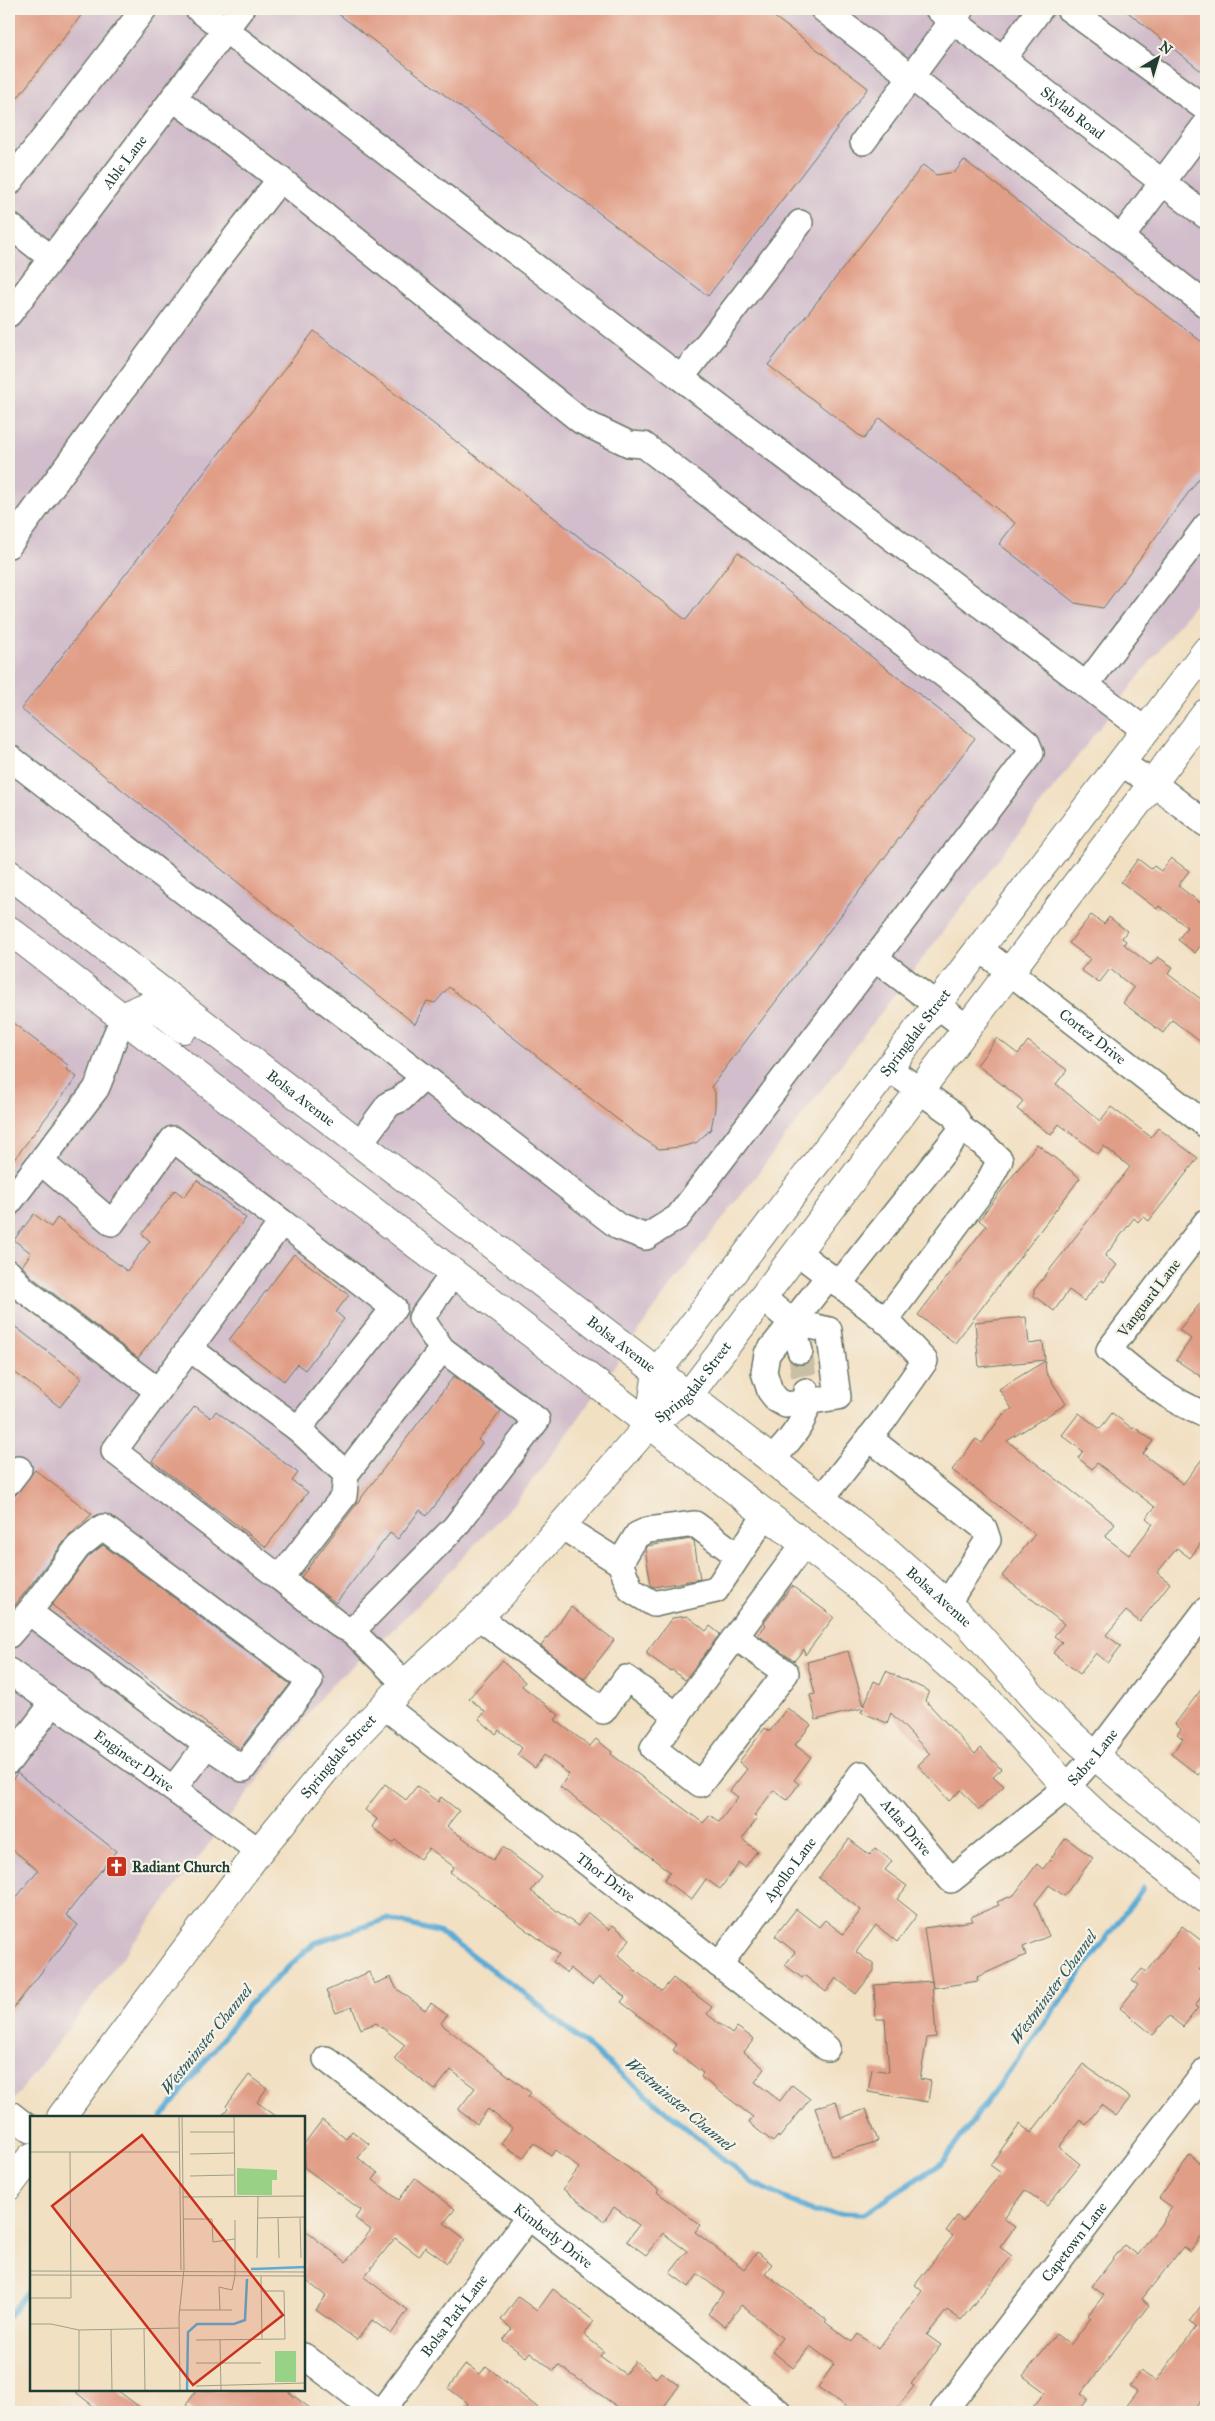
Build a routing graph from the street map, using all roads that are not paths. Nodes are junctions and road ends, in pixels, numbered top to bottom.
1 (144, 9) edge
2 (198, 9) edge
3 (241, 9) edge
4 (823, 9) edge
5 (1040, 9) edge
6 (1069, 9) edge
7 (951, 13) edge
8 (225, 30) junction
9 (1003, 59) junction
10 (912, 77) junction
11 (173, 98) junction
12 (1206, 109) edge
13 (1206, 124) edge
14 (863, 142) dead end
15 (280, 179) junction
16 (9, 183) edge
17 (1164, 183) junction
18 (1206, 216) edge
19 (800, 224) dead end
20 (9, 225) edge
21 (1121, 238) junction
22 (51, 258) junction
23 (1206, 305) edge
24 (9, 314) edge
25 (680, 378) junction
26 (1206, 526) edge
27 (9, 545) edge
28 (1206, 651) edge
29 (1086, 685) junction
30 (1206, 713) edge
31 (1146, 731) junction
32 (9, 757) edge
33 (1122, 764) junction
34 (1153, 783) junction
35 (1206, 824) edge
36 (9, 874) edge
37 (9, 930) edge
38 (979, 948) junction
39 (875, 958) junction
40 (1009, 972) junction
41 (936, 1005) junction
42 (124, 1020) junction
43 (967, 1028) junction
44 (888, 1068) junction
45 (415, 1071) junction
46 (289, 1090) junction
47 (920, 1090) junction
48 (1206, 1125) edge
49 (962, 1130) junction
50 (360, 1143) junction
51 (42, 1162) junction
52 (9, 1203) edge
53 (282, 1222) junction
54 (1206, 1222) edge
55 (797, 1252) junction
56 (9, 1273) edge
57 (453, 1274) junction
58 (834, 1280) junction
59 (763, 1298) junction
60 (394, 1308) junction
61 (421, 1318) junction
62 (885, 1321) junction
63 (792, 1322) junction
64 (189, 1348) junction
65 (442, 1349) junction
66 (800, 1351) tunnel mouth
67 (657, 1372) junction
68 (158, 1391) junction
69 (688, 1396) junction
70 (806, 1396) junction
71 (1206, 1414) edge
72 (649, 1425) junction
73 (298, 1429) junction
74 (869, 1438) junction
75 (772, 1460) junction
76 (346, 1474) junction
77 (821, 1499) junction
78 (766, 1514) junction
79 (561, 1526) junction
80 (804, 1544) junction
81 (738, 1556) junction
82 (620, 1563) junction
83 (280, 1578) junction
84 (947, 1604) junction
85 (1206, 1610) edge
86 (29, 1612) junction
87 (479, 1617) junction
88 (352, 1631) junction
89 (9, 1635) edge
90 (736, 1637) junction
91 (9, 1671) edge
92 (405, 1684) junction
93 (53, 1703) junction
94 (384, 1706) junction
95 (678, 1716) junction
96 (208, 1745) junction
97 (1096, 1756) junction
98 (9, 1761) edge
99 (861, 1774) joint
100 (1067, 1787) junction
101 (173, 1789) junction
102 (1206, 1846) edge
103 (259, 1851) junction
104 (951, 1880) joint
105 (1206, 1899) edge
106 (719, 1965) junction
107 (827, 2048) dead end
108 (326, 2059) dead end
109 (1203, 2083) edge
110 (9, 2113) edge
111 (62, 2116) edge
112 (30, 2129) edge
113 (30, 2158) edge
114 (9, 2186) edge
115 (528, 2218) junction
116 (305, 2357) edge
117 (377, 2412) edge
118 (381, 2412) edge
119 (780, 2412) edge
120 (943, 2412) edge

1 - 16 street
2 - 8 street
3 - 8 street, Able Lane
4 - 10 street
5 - 9 street
6 - 12 street
7 - 9 street, Skylab Road
7 - 10 street
8 - 11 street, Able Lane
8 - 25 street
9 - 17 street, Skylab Road
10 - 14 street
10 - 21 street
11 - 15 street
11 - 22 street, Able Lane
13 - 17 street
15 - 27 street
15 - 39 street
17 - 18 street, Skylab Road
17 - 21 street
19 - 25 street
20 - 22 street
21 - 23 street
22 - 24 street, Able Lane
25 - 29 street
26 - 29 street
28 - 31 main road, Springdale Street
29 - 31 street
30 - 34 main road, Springdale Street
31 - 33 main road, Springdale Street
32 - 45 street
33 - 34 street
33 - 38 main road, Springdale Street
34 - 35 street
34 - 40 main road, Springdale Street
36 - 46 main road, Bolsa Avenue
37 - 42 main road
38 - 40 street, Cortez Drive
38 - 41 main road, Springdale Street
39 - 41 street
39 - 45 street
40 - 43 main road, Springdale Street
40 - 48 street, Cortez Drive
41 - 43 street
41 - 44 main road, Springdale Street
42 - 46 main road
42 - 51 street
42 - 57 main road
43 - 47 main road, Springdale Street
44 - 47 street
44 - 67 main road, Springdale Street
45 - 50 street
46 - 50 main road, Bolsa Avenue
47 - 49 street
47 - 55 main road, Springdale Street
49 - 58 street
49 - 62 street
50 - 67 main road, Bolsa Avenue
51 - 52 street
51 - 53 street
53 - 60 street
53 - 64 street
54 - 71 street, Vanguard Lane
55 - 58 street
55 - 59 main road, Springdale Street
56 - 68 street
57 - 61 street
57 - 72 main road
58 - 62 street
58 - 63 street
59 - 63 street
59 - 69 main road, Springdale Street
60 - 61 street
60 - 73 street
61 - 65 street
62 - 74 street
63 - 66 street
63 - 70 street
63 - 70 street
64 - 68 street
64 - 73 street
65 - 76 street
65 - 88 street
67 - 69 main road, Bolsa Avenue
67 - 72 main road, Springdale Street
68 - 83 street
69 - 72 main road, Springdale Street
69 - 75 main road, Bolsa Avenue
70 - 75 street
72 - 78 main road
72 - 79 main road, Springdale Street
73 - 76 street
74 - 77 street
74 - 84 street
75 - 77 main road, Bolsa Avenue
76 - 83 street
77 - 84 main road, Bolsa Avenue
78 - 80 main road
78 - 81 street
79 - 82 street
79 - 87 main road, Springdale Street
80 - 90 street
80 - 100 main road
81 - 82 street
81 - 82 street
83 - 88 street
84 - 97 main road, Bolsa Avenue
85 - 97 street, Sabre Lane
86 - 89 street
86 - 96 street
86 - 96 street
87 - 92 main road, Springdale Street
87 - 95 street
88 - 92 street
90 - 95 street
90 - 95 street
91 - 93 street, Engineer Drive
92 - 94 main road, Springdale Street
93 - 98 street
93 - 101 street, Engineer Drive
94 - 103 main road, Springdale Street
94 - 106 street, Thor Drive
96 - 101 street
97 - 100 street, Sabre Lane
97 - 102 main road, Bolsa Avenue
99 - 104 street, Atlas Drive
99 - 106 street, Apollo Lane
100 - 104 street, Sabre Lane
100 - 105 main road
101 - 103 street, Engineer Drive
103 - 111 main road, Springdale Street
106 - 107 street, Thor Drive
108 - 115 street, Kimberly Drive
109 - 120 street, Capetown Lane
110 - 112 street
113 - 114 main road
115 - 118 street, Bolsa Park Lane
115 - 119 street, Kimberly Drive
116 - 117 street

